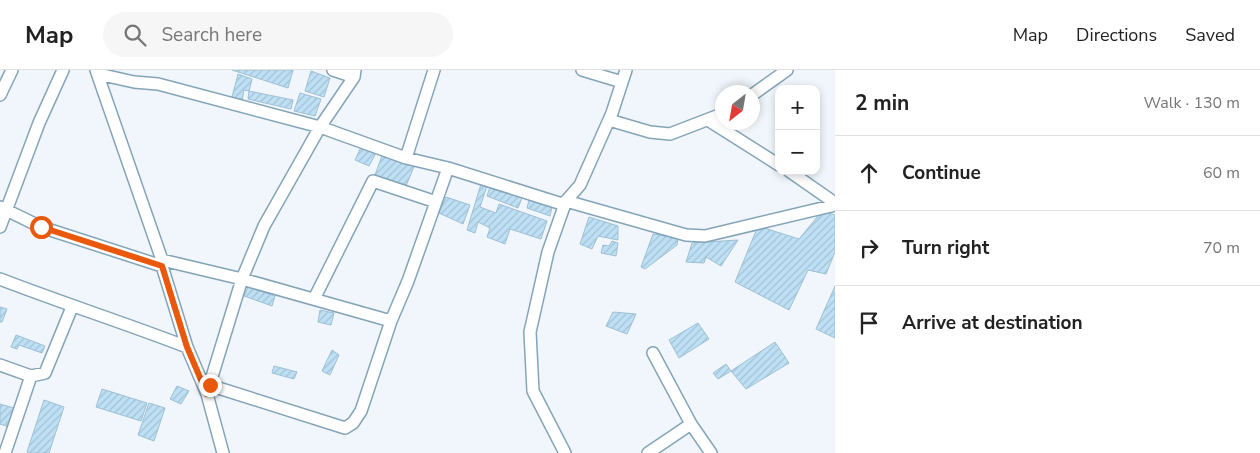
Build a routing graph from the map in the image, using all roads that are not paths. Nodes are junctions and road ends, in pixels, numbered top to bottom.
1 (12, 70) edge
2 (63, 70) edge
3 (333, 70) edge
4 (434, 70) edge
5 (582, 70) edge
6 (626, 70) edge
7 (787, 70) edge
8 (97, 72) edge
9 (354, 73) edge
10 (622, 82) junction
11 (760, 89) edge
12 (0, 95) edge
13 (715, 117) edge
14 (609, 120) junction
15 (708, 120) junction
16 (320, 126) junction
17 (406, 158) junction
18 (775, 162) edge
19 (448, 168) junction
20 (795, 175) edge
21 (436, 202) junction
22 (566, 202) junction
23 (835, 204) edge
24 (3, 209) edge
25 (0, 227) edge
26 (162, 263) junction
27 (0, 279) edge
28 (242, 279) junction
29 (314, 299) junction
30 (72, 307) junction
31 (391, 321) junction
32 (187, 347) junction
33 (653, 354) dead end
34 (0, 364) edge
35 (31, 376) junction
36 (208, 390) junction
37 (691, 424) junction
38 (222, 449) edge
39 (5, 453) edge
40 (231, 453) edge
41 (565, 453) edge
42 (648, 453) edge
43 (711, 453) edge

1 - 12 street
2 - 24 street
3 - 9 street
4 - 17 street
5 - 10 street
6 - 10 street
7 - 11 street
8 - 16 street
8 - 26 street
9 - 16 street
10 - 14 street
13 - 15 street
14 - 15 street
14 - 22 street
15 - 18 street
16 - 17 street
16 - 28 street
17 - 19 street
19 - 21 street
19 - 22 street
20 - 23 street
21 - 29 street
21 - 31 street
22 - 23 street
22 - 41 street
24 - 25 street
24 - 26 street
26 - 28 street
26 - 32 street
27 - 30 street
28 - 29 street
28 - 36 street
29 - 31 street
30 - 32 street
30 - 35 street
31 - 36 street
32 - 36 street
33 - 37 street
34 - 35 street
35 - 39 street
36 - 38 street
37 - 42 street
37 - 43 street
38 - 40 street

